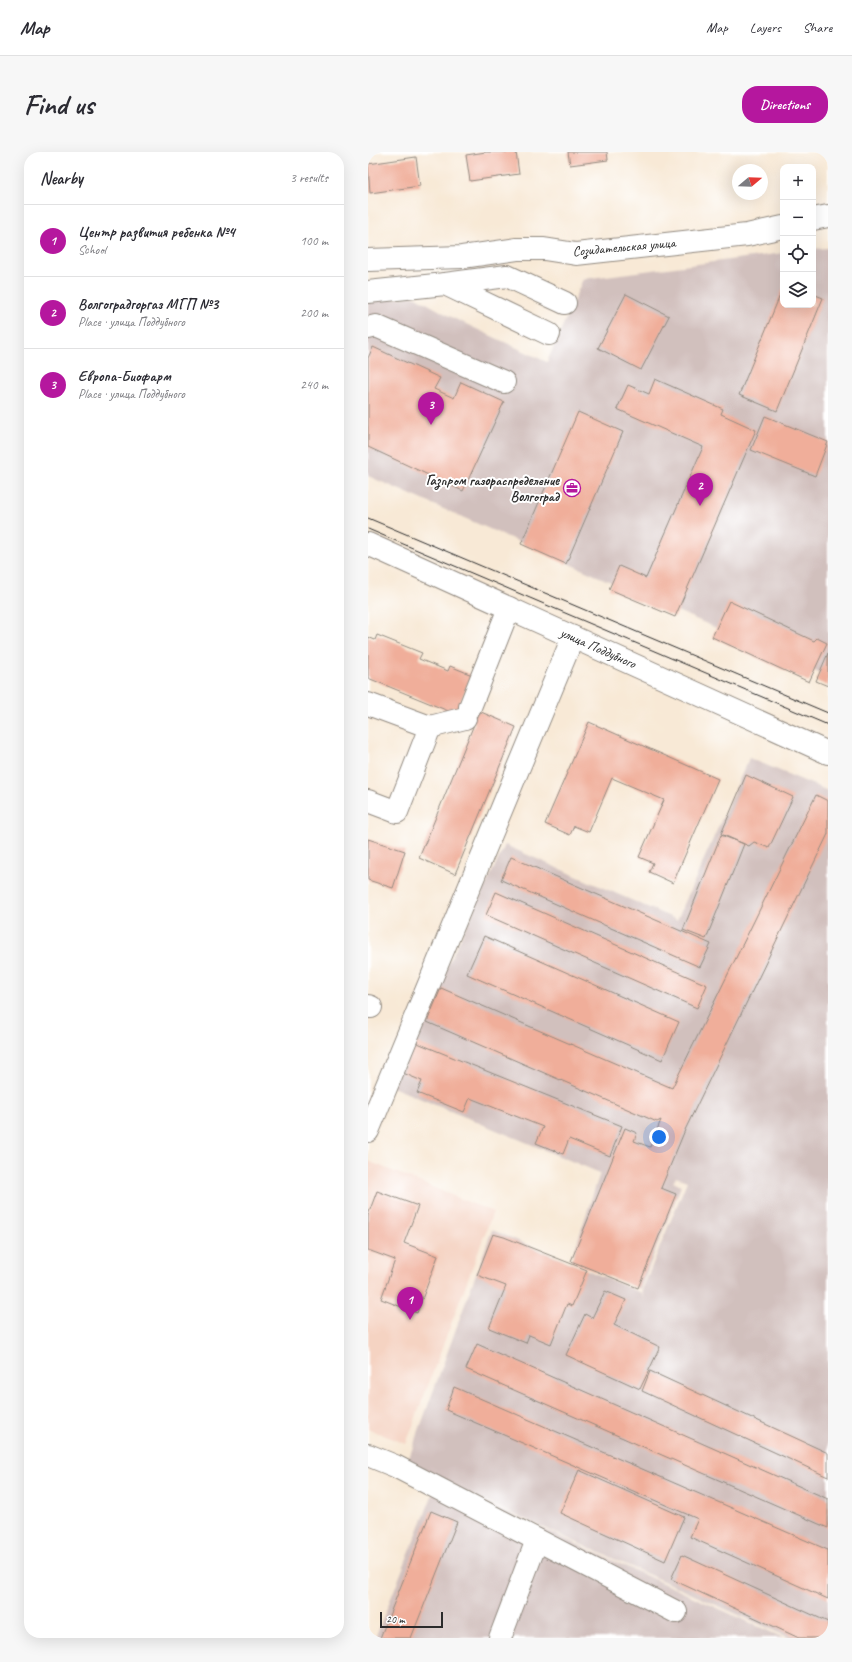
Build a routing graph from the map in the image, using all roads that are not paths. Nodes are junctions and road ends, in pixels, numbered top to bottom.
1 (828, 216) edge
2 (816, 218) edge
3 (780, 227) edge
4 (368, 260) edge
5 (445, 284) junction
6 (368, 292) edge
7 (565, 303) dead end
8 (368, 328) edge
9 (549, 334) dead end
10 (504, 382) dead end
11 (368, 544) edge
12 (509, 608) junction
13 (573, 637) junction
14 (368, 704) edge
15 (430, 727) junction
16 (828, 753) edge
17 (368, 801) edge
18 (368, 1131) edge
19 (368, 1455) edge
20 (537, 1540) junction
21 (676, 1612) dead end
22 (500, 1638) edge

1 - 2 street
3 - 4 street, Созидательская улица
5 - 6 street
5 - 7 street
5 - 9 street
8 - 10 street
11 - 12 street, улица Поддубного
12 - 13 street, улица Поддубного
12 - 15 street
13 - 16 street, улица Поддубного
13 - 18 street
14 - 15 street
15 - 17 street
19 - 20 street
20 - 21 street
20 - 22 street

